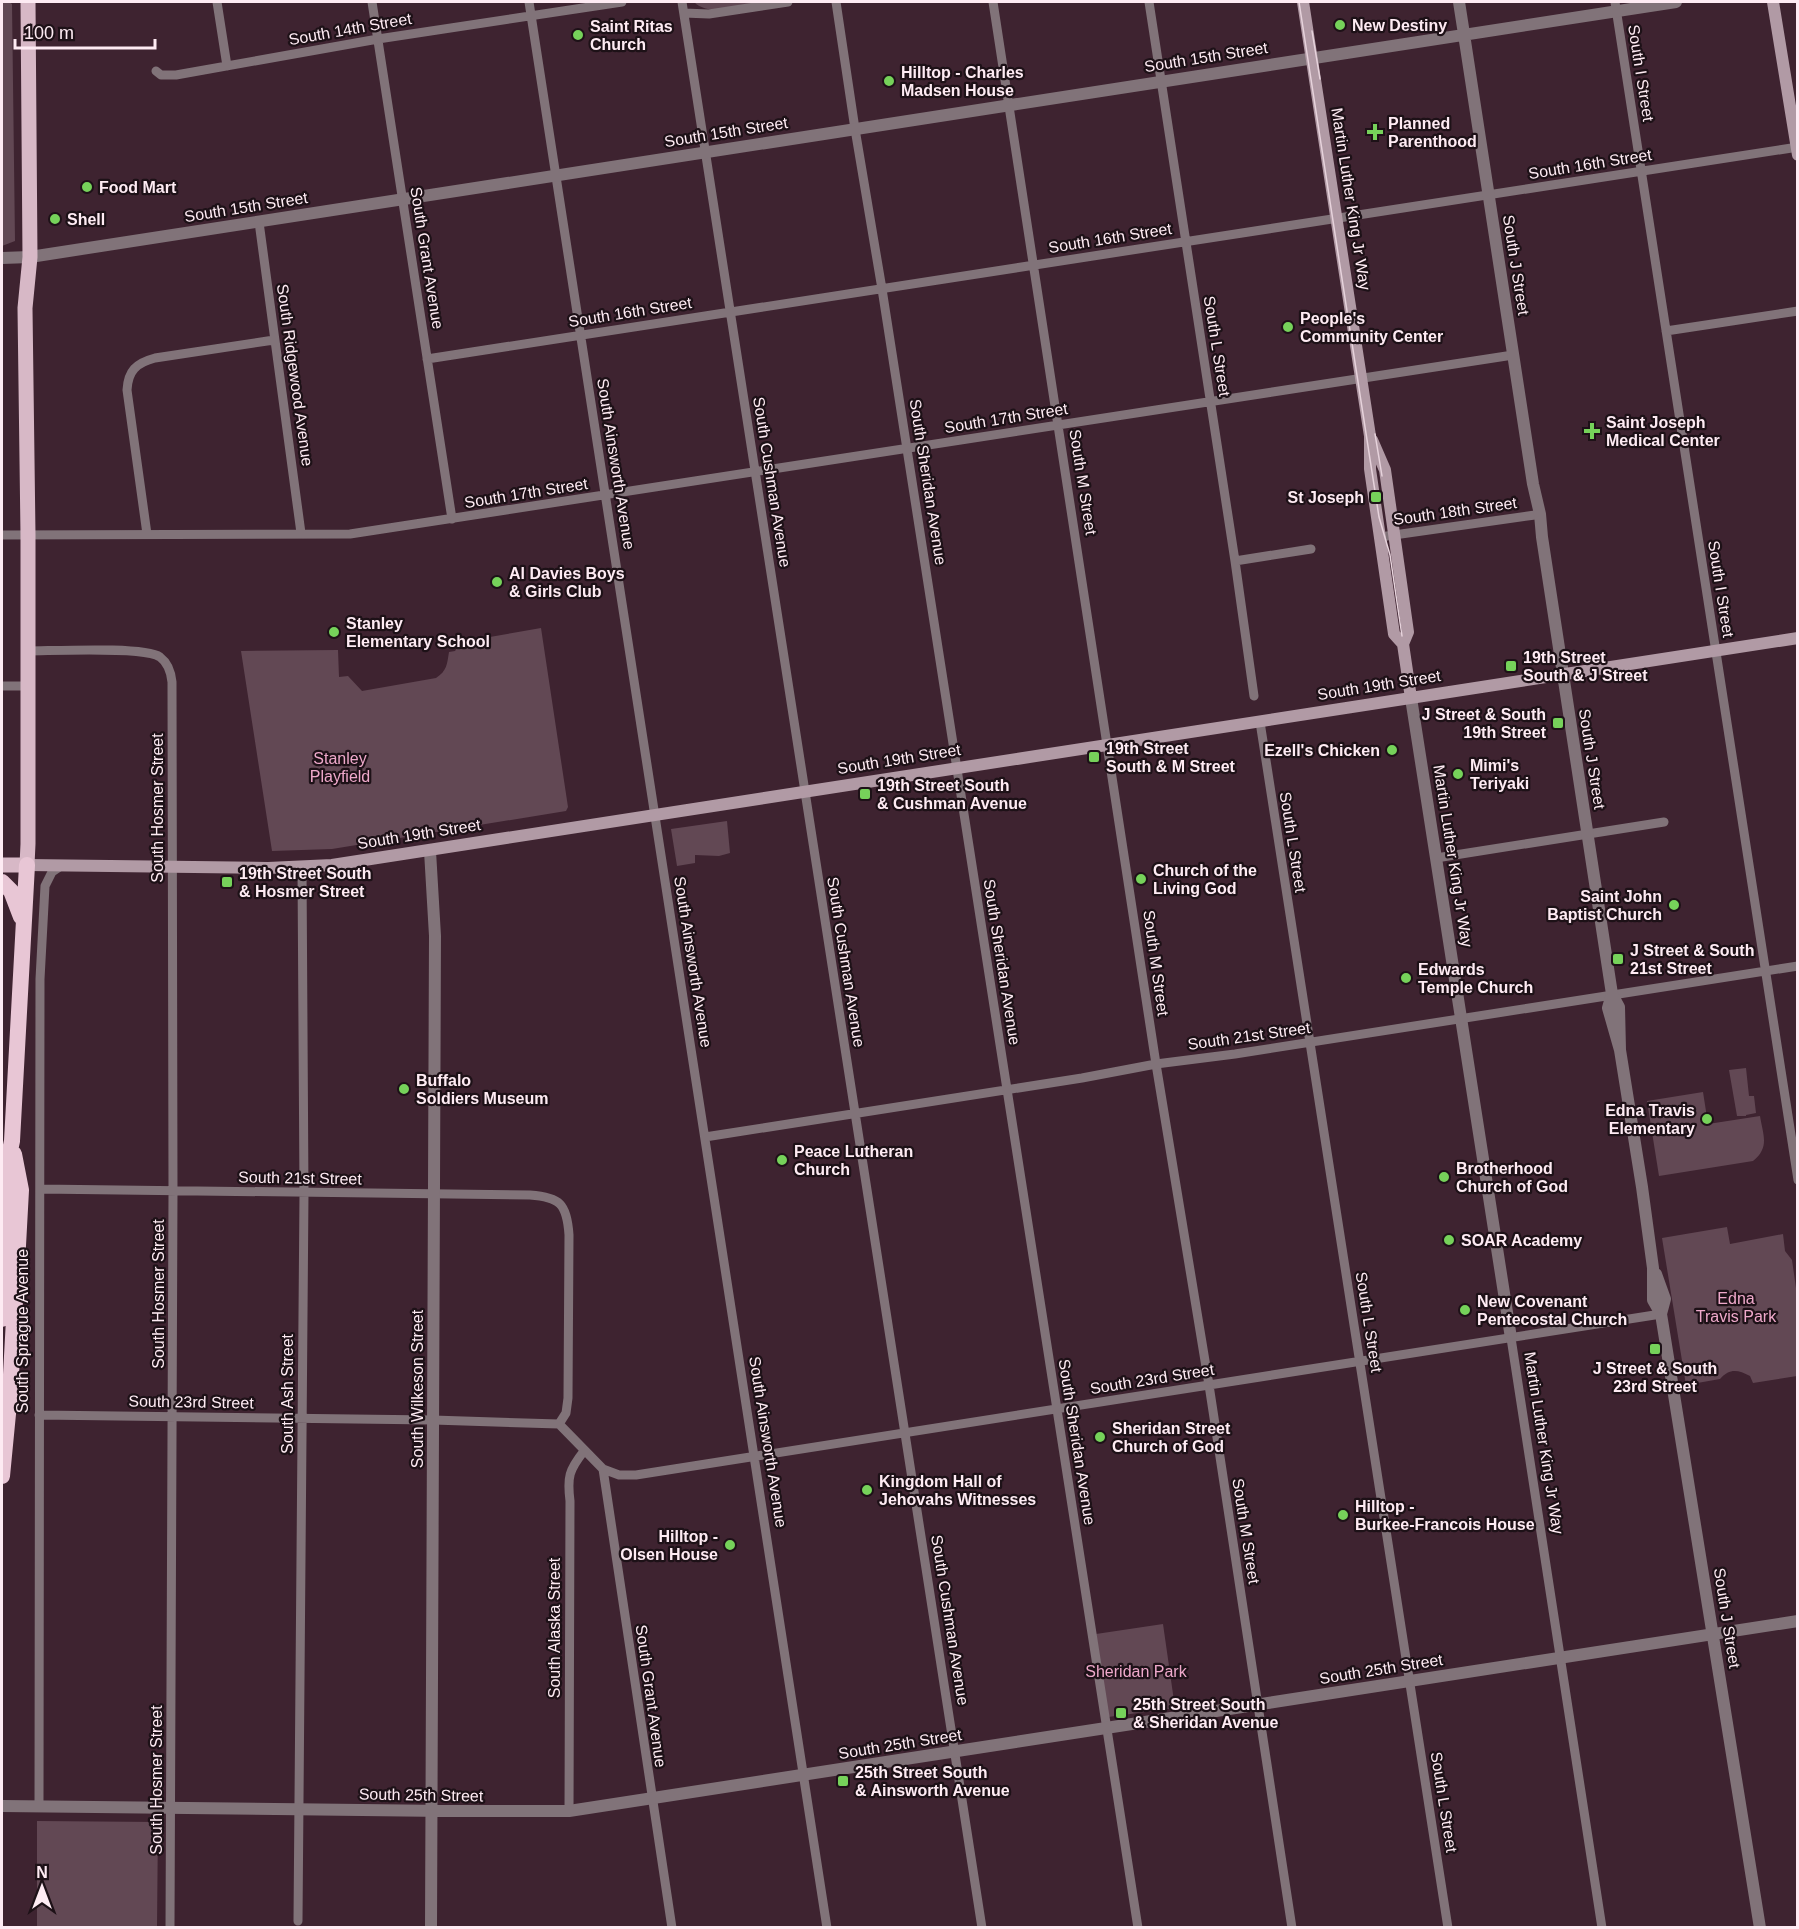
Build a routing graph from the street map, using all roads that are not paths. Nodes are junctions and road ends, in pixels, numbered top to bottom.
1 (28, 2) edge
2 (217, 2) edge
3 (372, 2) edge
4 (529, 2) edge
5 (622, 2) edge
6 (682, 2) edge
7 (788, 2) edge
8 (836, 2) edge
9 (993, 2) edge
10 (1149, 2) edge
11 (1303, 2) edge
12 (1459, 2) edge
13 (1676, 2) edge
14 (1773, 2) edge
15 (1616, 6) edge
16 (684, 13) junction
17 (531, 15) junction
18 (1464, 36) junction
19 (378, 39) junction
20 (1312, 57) junction
21 (227, 66) junction
22 (156, 71) dead end
23 (1161, 81) junction
24 (1010, 105) junction
25 (855, 129) junction
26 (1797, 150) edge
27 (706, 152) junction
28 (1641, 171) junction
29 (556, 176) junction
30 (1489, 195) junction
31 (403, 200) junction
32 (1337, 218) junction
33 (259, 222) junction
34 (1185, 241) junction
35 (30, 257) junction
36 (2, 258) edge
37 (1034, 264) junction
38 (882, 288) junction
39 (1797, 310) edge
40 (731, 312) junction
41 (1666, 331) junction
42 (581, 335) junction
43 (274, 340) junction
44 (1513, 355) junction
45 (427, 359) junction
46 (1362, 378) junction
47 (1210, 401) junction
48 (1059, 425) junction
49 (1370, 436) junction
50 (907, 448) junction
51 (755, 472) junction
52 (1535, 494) junction
53 (605, 496) junction
54 (1535, 515) junction
55 (452, 519) junction
56 (1540, 529) junction
57 (301, 533) junction
58 (147, 534) junction
59 (2, 535) edge
60 (28, 535) junction
61 (1395, 535) junction
62 (1380, 537) junction
63 (1311, 549) dead end
64 (1235, 561) junction
65 (1797, 638) edge
66 (1402, 644) junction
67 (28, 651) junction
68 (1716, 651) junction
69 (1563, 675) junction
70 (2, 686) edge
71 (28, 686) junction
72 (1254, 696) dead end
73 (1411, 698) junction
74 (1260, 722) junction
75 (1108, 745) junction
76 (957, 768) junction
77 (805, 792) junction
78 (655, 815) junction
79 (1664, 822) dead end
80 (1587, 835) junction
81 (430, 851) junction
82 (1436, 858) junction
83 (2, 865) edge
84 (27, 865) junction
85 (63, 865) junction
86 (172, 866) junction
87 (302, 868) junction
88 (2, 882) edge
89 (24, 927) junction
90 (1797, 966) edge
91 (1765, 971) junction
92 (1612, 994) junction
93 (1461, 1018) junction
94 (1309, 1042) junction
95 (1156, 1064) junction
96 (1006, 1089) junction
97 (854, 1113) junction
98 (705, 1137) junction
99 (12, 1141) junction
100 (1795, 1145) edge
101 (1797, 1180) edge
102 (40, 1189) junction
103 (173, 1192) junction
104 (303, 1193) junction
105 (434, 1195) junction
106 (1661, 1314) junction
107 (2, 1319) edge
108 (1511, 1338) junction
109 (1360, 1362) junction
110 (1209, 1385) junction
111 (1057, 1408) junction
112 (39, 1415) junction
113 (172, 1416) junction
114 (302, 1418) junction
115 (433, 1420) junction
116 (559, 1424) junction
117 (905, 1432) junction
118 (584, 1451) junction
119 (756, 1455) junction
120 (603, 1469) junction
121 (2, 1476) edge
122 (1797, 1621) edge
123 (1713, 1634) junction
124 (1561, 1658) junction
125 (1409, 1681) junction
126 (1258, 1705) junction
127 (1106, 1729) junction
128 (955, 1752) junction
129 (805, 1776) junction
130 (651, 1799) junction
131 (2, 1806) edge
132 (39, 1806) junction
133 (172, 1807) junction
134 (299, 1809) junction
135 (432, 1811) junction
136 (569, 1811) junction
137 (298, 1921) dead end
138 (170, 1928) edge
139 (431, 1928) edge
140 (672, 1928) edge
141 (827, 1928) edge
142 (982, 1928) edge
143 (1138, 1928) edge
144 (1292, 1928) edge
145 (1448, 1928) edge
146 (1602, 1928) edge
147 (1760, 1928) edge

1 - 35 main road
2 - 21 street
3 - 19 street, South Grant Avenue
4 - 17 street, South Ainsworth Avenue
5 - 17 street, South 14th Street
6 - 16 street, South Cushman Avenue
7 - 16 street
8 - 25 street, South Sheridan Avenue
9 - 24 street, South M Street
10 - 23 street, South L Street
11 - 20 main road, Martin Luther King Jr Way
12 - 18 street, South J Street
13 - 15 street, South 15th Street
14 - 26 main road
15 - 18 street, South 15th Street
15 - 28 street, South I Street
16 - 27 street, South Cushman Avenue
17 - 19 street, South 14th Street
17 - 29 street, South Ainsworth Avenue
18 - 20 street, South 15th Street
18 - 30 street, South J Street
19 - 21 street, South 14th Street
19 - 31 street, South Grant Avenue
20 - 23 street, South 15th Street
20 - 32 main road, Martin Luther King Jr Way
21 - 22 street, South 14th Street
23 - 24 street, South 15th Street
23 - 34 street, South L Street
24 - 25 street, South 15th Street
24 - 37 street, South M Street
25 - 27 street, South 15th Street
25 - 38 street, South Sheridan Avenue
26 - 28 street, South 16th Street
27 - 29 street, South 15th Street
27 - 40 street, South Cushman Avenue
28 - 30 street, South 16th Street
28 - 41 street, South I Street
29 - 31 street, South 15th Street
29 - 42 street, South Ainsworth Avenue
30 - 32 street, South 16th Street
30 - 44 street, South J Street
31 - 33 street, South 15th Street
31 - 45 street, South Grant Avenue
32 - 34 street, South 16th Street
32 - 46 main road, Martin Luther King Jr Way
33 - 35 street, South 15th Street
33 - 43 street, South Ridgewood Avenue
34 - 37 street, South 16th Street
34 - 47 street, South L Street
35 - 36 street, South 15th Street
35 - 60 main road
37 - 38 street, South 16th Street
37 - 48 street, South M Street
38 - 40 street, South 16th Street
38 - 50 street, South Sheridan Avenue
39 - 41 street
40 - 42 street, South 16th Street
40 - 51 street, South Cushman Avenue
41 - 68 street, South I Street
42 - 45 street, South 16th Street
42 - 53 street, South Ainsworth Avenue
43 - 57 street, South Ridgewood Avenue
43 - 58 street
44 - 46 street, South 17th Street
44 - 52 street, South J Street
45 - 55 street, South Grant Avenue
46 - 47 street, South 17th Street
46 - 49 main road, Martin Luther King Jr Way
47 - 48 street, South 17th Street
47 - 64 street, South L Street
48 - 50 street, South 17th Street
48 - 75 street, South M Street
49 - 61 main road, Martin Luther King Jr Way
49 - 62 main road, Martin Luther King Jr Way
50 - 51 street, South 17th Street
50 - 76 street, South Sheridan Avenue
51 - 53 street, South 17th Street
51 - 77 street, South Cushman Avenue
52 - 54 street
52 - 56 street
53 - 55 street, South 17th Street
53 - 78 street, South Ainsworth Avenue
54 - 56 street
54 - 61 street, South 18th Street
55 - 57 street, South 17th Street
56 - 69 street, South J Street
57 - 58 street, South 17th Street
58 - 60 street, South 17th Street
59 - 60 street, South 17th Street
60 - 67 main road
61 - 62 street, South 18th Street
61 - 66 main road, Martin Luther King Jr Way
62 - 66 main road, Martin Luther King Jr Way
63 - 64 street
64 - 72 street, South L Street
65 - 68 main road, South 19th Street
66 - 73 main road, Martin Luther King Jr Way
67 - 71 main road
67 - 86 street, South Hosmer Street
68 - 69 main road, South 19th Street
68 - 91 street, South I Street
69 - 73 main road, South 19th Street
69 - 80 street, South J Street
70 - 71 street
71 - 84 main road
73 - 74 main road, South 19th Street
73 - 82 street, Martin Luther King Jr Way
74 - 75 main road, South 19th Street
74 - 94 street, South L Street
75 - 76 main road, South 19th Street
75 - 95 street, South M Street
76 - 77 main road, South 19th Street
76 - 96 street, South Sheridan Avenue
77 - 78 main road, South 19th Street
77 - 97 street, South Cushman Avenue
78 - 81 main road, South 19th Street
78 - 98 street, South Ainsworth Avenue
79 - 80 street
80 - 82 street
80 - 92 street, South J Street
81 - 87 main road, South 19th Street
81 - 105 street, South Wilkeson Street
82 - 93 street, Martin Luther King Jr Way
83 - 84 main road, South 19th Street
84 - 85 main road, South 19th Street
84 - 89 highway
85 - 86 main road, South 19th Street
85 - 102 street, South Sprague Avenue
86 - 87 main road, South 19th Street
86 - 103 street, South Hosmer Street
87 - 104 street, South Ash Street
88 - 89 highway
89 - 99 highway
90 - 91 street, South 21st Street
91 - 92 street, South 21st Street
91 - 100 street, South I Street
92 - 93 street, South 21st Street
92 - 106 street, South J Street
93 - 94 street, South 21st Street
93 - 108 street, Martin Luther King Jr Way
94 - 95 street, South 21st Street
94 - 109 street, South L Street
95 - 96 street, South 21st Street
95 - 110 street, South M Street
96 - 97 street, South 21st Street
96 - 111 street, South Sheridan Avenue
97 - 98 street, South 21st Street
97 - 117 street, South Cushman Avenue
98 - 119 street, South Ainsworth Avenue
99 - 107 highway
99 - 121 highway
100 - 101 street, South I Street
102 - 103 street, South 21st Street
102 - 112 street, South Sprague Avenue
103 - 104 street, South 21st Street
103 - 113 street, South Hosmer Street
104 - 105 street, South 21st Street
104 - 114 street, South Ash Street
105 - 115 street, South Wilkeson Street
105 - 116 street, South 21st Street
106 - 108 street, South 23rd Street
106 - 123 street, South J Street
108 - 109 street, South 23rd Street
108 - 124 street, Martin Luther King Jr Way
109 - 110 street, South 23rd Street
109 - 125 street, South L Street
110 - 111 street, South 23rd Street
110 - 126 street, South M Street
111 - 117 street, South 23rd Street
111 - 127 street, South Sheridan Avenue
112 - 113 street, South 23rd Street
112 - 132 street, South Sprague Avenue
113 - 114 street, South 23rd Street
113 - 133 street, South Hosmer Street
114 - 115 street, South 23rd Street
114 - 134 street, South Ash Street
115 - 116 street, South 23rd Street
115 - 135 street, South Wilkeson Street
116 - 118 street
117 - 119 street, South 23rd Street
117 - 128 street, South Cushman Avenue
118 - 120 street
118 - 136 street, South Alaska Street
119 - 120 street, South 23rd Street
119 - 129 street, South Ainsworth Avenue
120 - 130 street, South Grant Avenue
122 - 123 street, South 25th Street
123 - 124 street, South 25th Street
123 - 147 street, South J Street
124 - 125 street, South 25th Street
124 - 146 street, Martin Luther King Jr Way
125 - 126 street, South 25th Street
125 - 145 street, South L Street
126 - 127 street, South 25th Street
126 - 144 street, South M Street
127 - 128 street, South 25th Street
127 - 143 street, South Sheridan Avenue
128 - 129 street, South 25th Street
128 - 142 street, South Cushman Avenue
129 - 130 street, South 25th Street
129 - 141 street, South Ainsworth Avenue
130 - 136 street, South 25th Street
130 - 140 street, South Grant Avenue
131 - 132 street, South 25th Street
132 - 133 street, South 25th Street
133 - 134 street, South 25th Street
133 - 138 street, South Hosmer Street
134 - 135 street, South 25th Street
134 - 137 street, South Ash Street
135 - 136 street, South 25th Street
135 - 139 street, South Wilkeson Street

